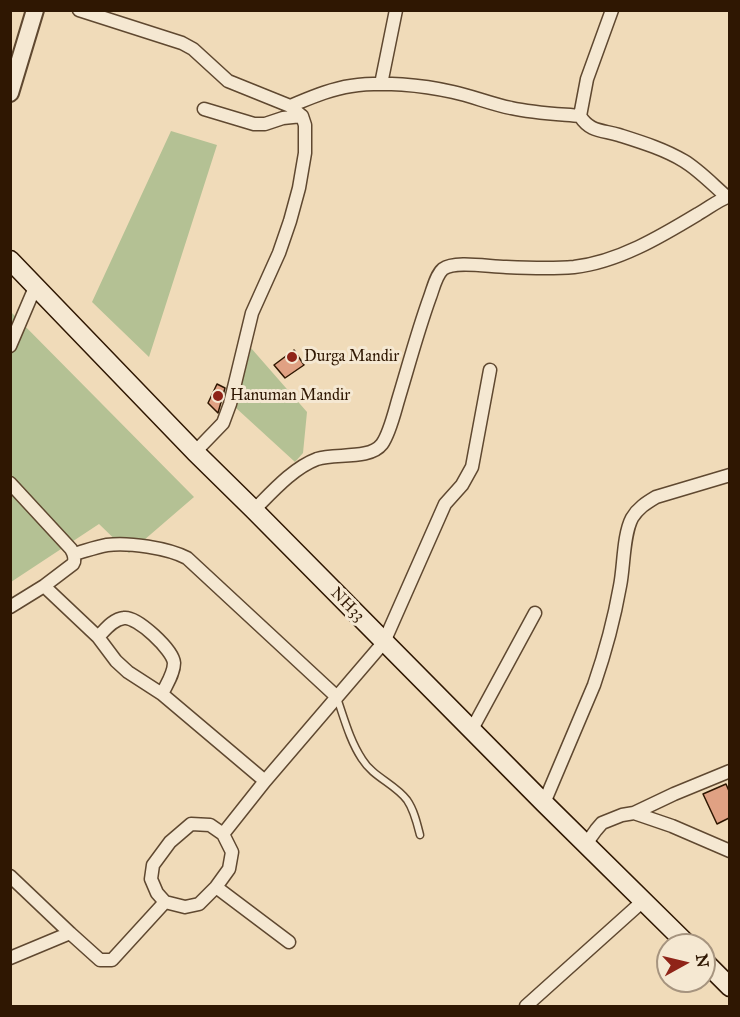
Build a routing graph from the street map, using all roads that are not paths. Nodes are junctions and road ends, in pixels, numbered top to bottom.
1 (35, 10) edge
2 (79, 10) edge
3 (396, 10) edge
4 (612, 10) edge
5 (381, 84) junction
6 (10, 93) edge
7 (290, 106) junction
8 (204, 109) dead end
9 (302, 116) junction
10 (580, 116) junction
11 (728, 196) edge
12 (10, 260) edge
13 (36, 285) junction
14 (10, 346) edge
15 (490, 370) dead end
16 (195, 452) junction
17 (729, 475) edge
18 (10, 483) edge
19 (254, 510) junction
20 (74, 554) junction
21 (44, 586) junction
22 (10, 607) edge
23 (536, 613) dead end
24 (98, 637) junction
25 (384, 642) junction
26 (162, 694) junction
27 (337, 697) junction
28 (471, 731) junction
29 (729, 771) edge
30 (265, 781) junction
31 (544, 803) junction
32 (634, 813) junction
33 (223, 834) junction
34 (420, 835) dead end
35 (586, 844) junction
36 (729, 851) edge
37 (10, 876) edge
38 (216, 887) junction
39 (165, 902) junction
40 (643, 902) junction
41 (70, 933) junction
42 (675, 933) edge
43 (290, 942) dead end
44 (10, 958) edge
45 (716, 973) edge
46 (729, 987) edge
47 (526, 1006) edge

1 - 6 street
2 - 7 street
3 - 5 street
4 - 10 street
5 - 7 street
5 - 10 street
7 - 9 street
8 - 9 street
9 - 16 street
10 - 11 street
11 - 19 street
12 - 13 main road, NH33
13 - 14 street
13 - 16 main road, NH33
15 - 25 street
16 - 19 main road, NH33
17 - 31 street
18 - 20 street
19 - 25 main road, NH33
20 - 21 street
20 - 27 street
21 - 22 street
21 - 24 street
23 - 28 street
24 - 26 street
24 - 26 street
25 - 27 street
25 - 28 main road, NH33
26 - 30 street
27 - 30 street
27 - 34 lane
28 - 31 main road, NH33
29 - 32 street
30 - 33 street
31 - 35 main road, NH33
32 - 35 street
32 - 36 street
33 - 38 street
33 - 39 street
35 - 40 main road, NH33
37 - 41 street
38 - 39 street
38 - 43 street
39 - 41 street
40 - 42 main road, NH33
40 - 47 street
41 - 44 street
45 - 46 main road

